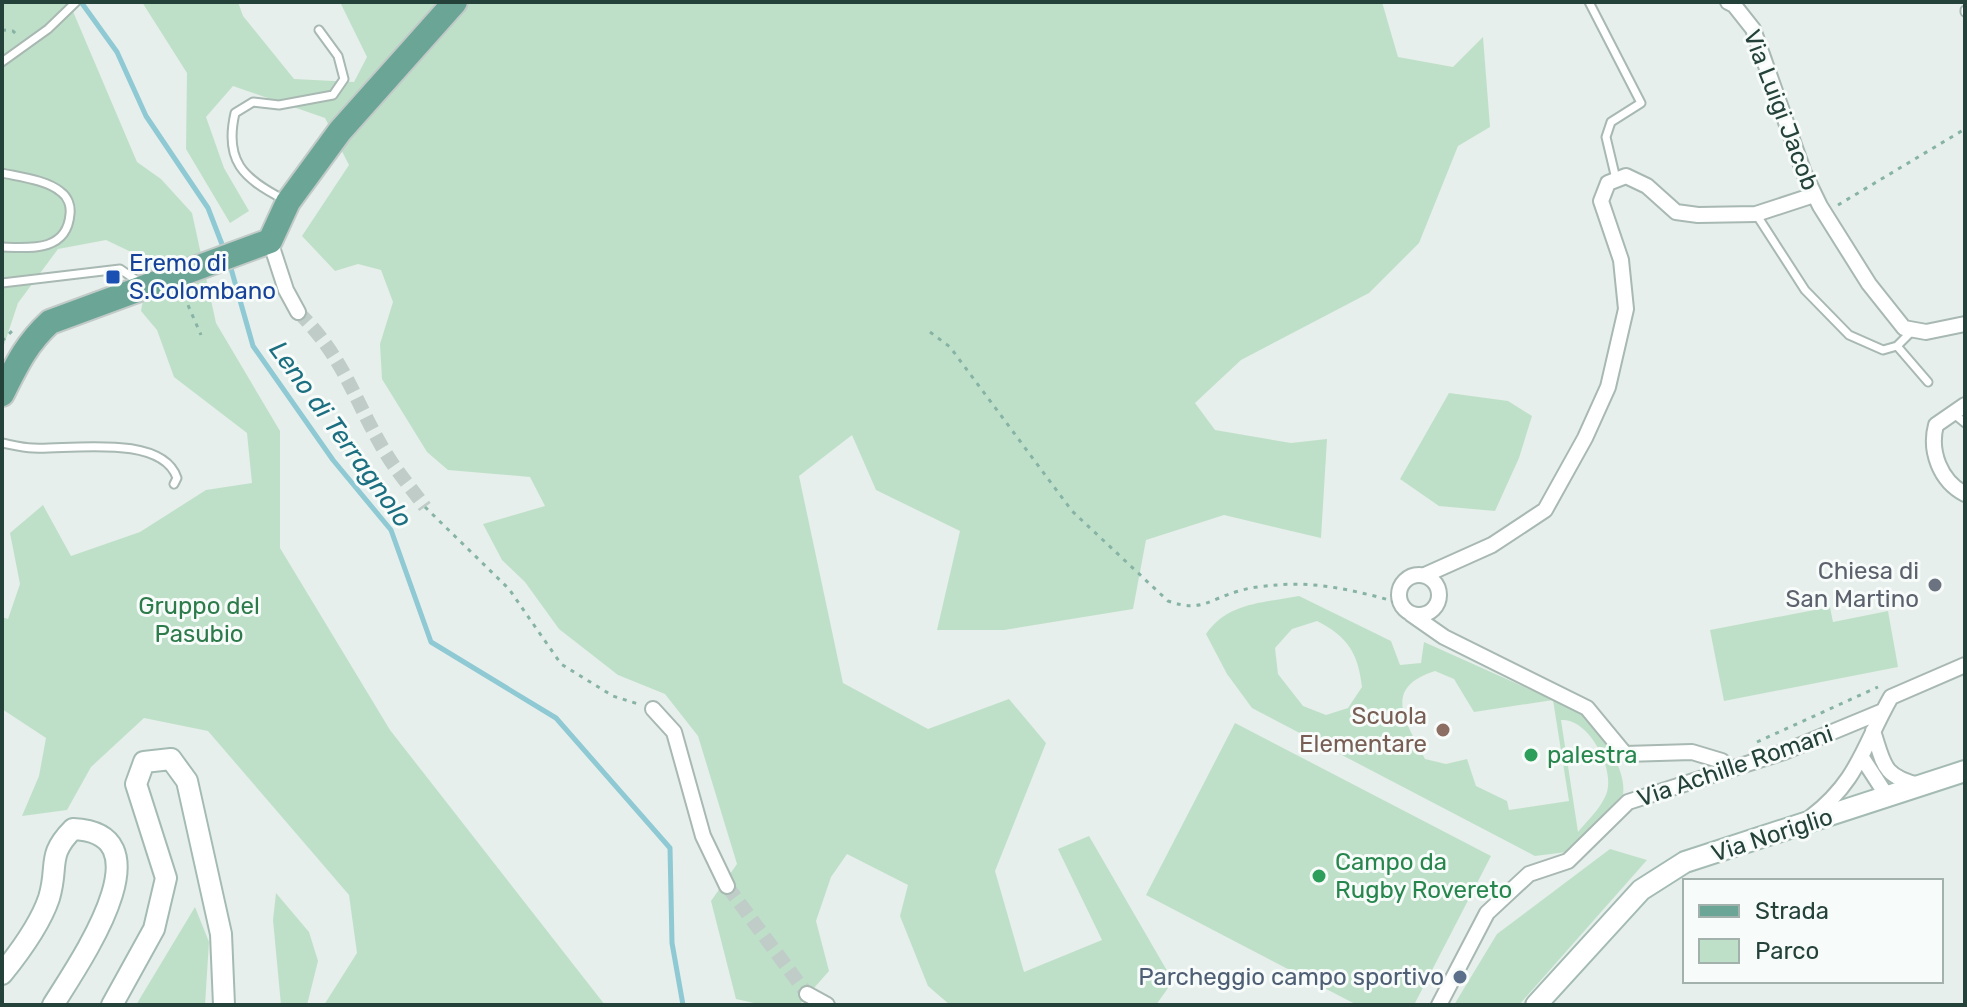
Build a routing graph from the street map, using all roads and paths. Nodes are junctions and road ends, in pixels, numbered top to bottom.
1 (76, 2) edge
2 (455, 2) edge
3 (1589, 2) edge
4 (1728, 2) edge
5 (439, 12) edge
6 (319, 30) dead end
7 (2, 62) edge
8 (1965, 129) edge
9 (2, 173) edge
10 (1616, 179) junction
11 (1814, 195) junction
12 (288, 202) junction
13 (1825, 213) junction
14 (1756, 214) junction
15 (262, 244) junction
16 (2, 247) edge
17 (2, 283) edge
18 (162, 284) junction
19 (298, 312) tunnel mouth
20 (1965, 324) edge
21 (1914, 330) junction
22 (930, 332) dead end
23 (201, 335) dead end
24 (1897, 346) junction
25 (1928, 382) dead end
26 (2, 394) edge
27 (1958, 409) edge
28 (1965, 423) edge
29 (2, 443) edge
30 (174, 484) dead end
31 (1965, 494) edge
32 (425, 507) tunnel mouth
33 (1425, 575) junction
34 (1405, 609) junction
35 (1965, 665) edge
36 (1883, 684) dead end
37 (653, 709) joint
38 (1883, 711) junction
39 (1873, 731) junction
40 (1863, 759) junction
41 (1726, 766) junction
42 (1886, 771) junction
43 (1965, 771) edge
44 (1919, 785) junction
45 (1887, 796) junction
46 (1798, 828) junction
47 (727, 886) tunnel mouth
48 (2, 974) edge
49 (807, 994) tunnel mouth
50 (53, 1005) edge
51 (112, 1005) edge
52 (224, 1005) edge
53 (827, 1005) edge
54 (1439, 1005) edge
55 (1536, 1005) edge

1 - 7 lane
2 - 5 main road
3 - 10 lane
4 - 11 street, Via Luigi Jacob
5 - 12 main road
6 - 12 lane
8 - 13 path
9 - 16 lane
10 - 14 street
10 - 33 street
11 - 13 street, Via Luigi Jacob
11 - 14 street
12 - 15 main road
13 - 21 street, Via Luigi Jacob
14 - 24 lane
15 - 18 main road
15 - 19 street
17 - 18 lane
18 - 23 path
18 - 26 main road
20 - 21 street
21 - 24 lane
22 - 34 path
24 - 25 lane
27 - 28 lane
27 - 31 street
29 - 30 lane
32 - 37 path
33 - 34 street
33 - 34 street
34 - 41 street
35 - 38 street
36 - 41 path
37 - 47 street
38 - 39 street
38 - 41 street, Via Achille Romani
39 - 40 street
39 - 42 street
40 - 45 street
40 - 46 street
41 - 54 street, Via Achille Romani
42 - 44 street
42 - 45 street
43 - 44 street, Via Noriglio
44 - 45 street, Via Noriglio
45 - 46 street, Via Noriglio
46 - 55 street, Via Noriglio
48 - 50 street
49 - 53 street
51 - 52 street

